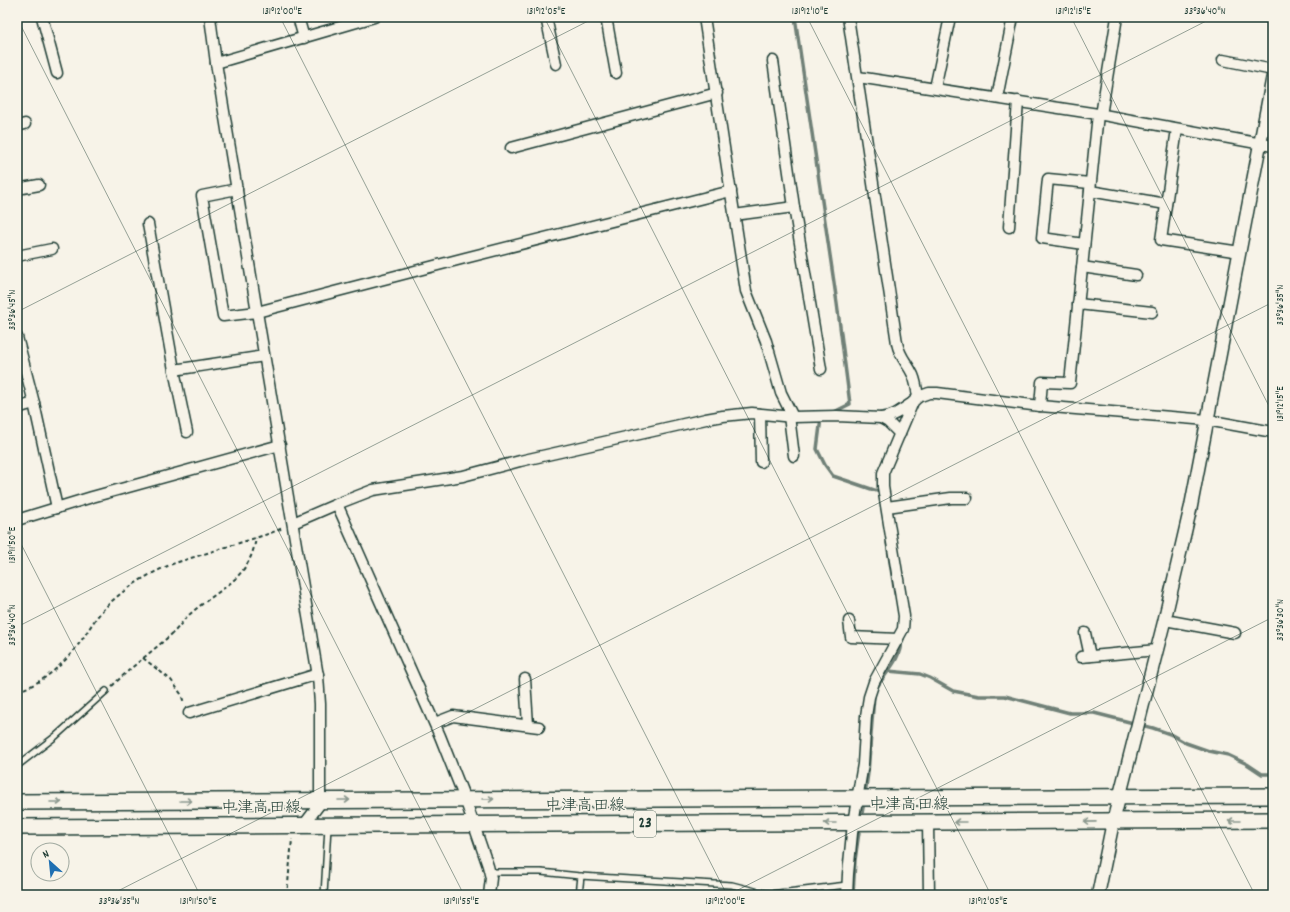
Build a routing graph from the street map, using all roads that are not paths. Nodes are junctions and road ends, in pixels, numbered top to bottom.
1 (42, 17) edge
2 (210, 17) edge
3 (298, 17) edge
4 (374, 17) edge
5 (546, 17) edge
6 (606, 17) edge
7 (704, 17) edge
8 (848, 17) edge
9 (950, 17) edge
10 (1013, 17) edge
11 (1117, 17) edge
12 (304, 38) junction
13 (1223, 60) dead end
14 (773, 61) dead end
15 (216, 63) junction
16 (556, 64) dead end
17 (1273, 70) edge
18 (57, 73) dead end
19 (616, 73) dead end
20 (1273, 76) edge
21 (858, 77) junction
22 (936, 88) junction
23 (717, 93) junction
24 (997, 98) junction
25 (1018, 101) junction
26 (1100, 114) junction
27 (1177, 129) junction
28 (1260, 144) junction
29 (1273, 146) edge
30 (511, 148) dead end
31 (40, 185) dead end
32 (1090, 187) junction
33 (17, 189) edge
34 (237, 189) junction
35 (731, 191) junction
36 (1166, 204) junction
37 (794, 207) junction
38 (734, 215) junction
39 (148, 224) dead end
40 (1009, 227) dead end
41 (1084, 244) junction
42 (52, 249) dead end
43 (1240, 252) junction
44 (17, 256) edge
45 (1082, 268) junction
46 (1136, 275) dead end
47 (1078, 304) junction
48 (257, 312) junction
49 (1152, 312) dead end
50 (17, 339) edge
51 (264, 356) junction
52 (821, 369) dead end
53 (174, 370) junction
54 (916, 400) junction
55 (34, 403) junction
56 (1040, 406) junction
57 (17, 408) edge
58 (760, 414) junction
59 (791, 417) junction
60 (880, 418) junction
61 (1208, 420) junction
62 (187, 432) dead end
63 (1273, 432) edge
64 (900, 434) junction
65 (280, 445) junction
66 (794, 456) dead end
67 (761, 462) dead end
68 (967, 498) dead end
69 (337, 504) junction
70 (887, 507) junction
71 (57, 508) junction
72 (17, 520) edge
73 (293, 523) junction
74 (849, 620) dead end
75 (1165, 620) junction
76 (1235, 632) dead end
77 (1085, 633) dead end
78 (898, 639) junction
79 (1157, 650) junction
80 (318, 674) junction
81 (525, 679) dead end
82 (106, 691) road end
83 (189, 713) road end
84 (434, 723) junction
85 (528, 725) junction
86 (539, 727) dead end
87 (17, 766) edge
88 (1119, 796) junction
89 (1273, 796) edge
90 (857, 797) junction
91 (465, 799) junction
92 (320, 800) junction
93 (17, 802) edge
94 (1273, 820) edge
95 (928, 822) junction
96 (1113, 822) junction
97 (853, 823) junction
98 (475, 825) junction
99 (298, 826) junction
100 (328, 826) junction
101 (17, 827) edge
102 (490, 872) junction
103 (581, 876) junction
104 (847, 890) edge
105 (324, 895) edge
106 (489, 895) edge
107 (579, 895) edge
108 (929, 895) edge
109 (1098, 895) edge

1 - 18 street
2 - 15 street
3 - 12 street
4 - 12 street
5 - 16 street
6 - 19 street
7 - 23 street
8 - 21 street
9 - 22 street
10 - 24 street
11 - 26 street
12 - 15 street
13 - 17 street
14 - 37 street
15 - 34 street
20 - 28 street
21 - 22 street
21 - 54 street
22 - 24 street
23 - 30 street
23 - 35 street
24 - 25 street
25 - 26 street
25 - 40 street
26 - 27 street
26 - 32 street
27 - 28 street
27 - 36 street
28 - 29 street
28 - 43 street
31 - 33 street
32 - 36 street
32 - 41 street
32 - 41 street
34 - 48 street
34 - 48 street
35 - 38 street
35 - 48 street
36 - 43 street
37 - 38 street
37 - 52 street
38 - 59 street
39 - 53 street
41 - 45 street
42 - 44 street
43 - 61 street
45 - 46 street
45 - 47 street
47 - 49 street
47 - 56 street
48 - 51 street
50 - 55 street
51 - 53 street
51 - 65 street
53 - 62 street
54 - 56 street
54 - 60 street
54 - 64 street
55 - 57 street
55 - 71 street
56 - 61 street
58 - 59 street
58 - 67 street
58 - 69 street
59 - 60 street
59 - 66 street
60 - 64 street
61 - 63 street
61 - 75 street
64 - 70 street
65 - 71 street
65 - 73 street
68 - 70 street
69 - 73 street
69 - 84 street
70 - 78 street
71 - 72 street
73 - 80 street
74 - 78 street
75 - 76 street
75 - 79 street
77 - 79 street
78 - 90 street
79 - 88 street
80 - 83 street
80 - 92 street
81 - 85 street
82 - 87 lane
84 - 85 street
84 - 91 street
85 - 86 street
88 - 89 main road, 中津高田線 / 23
88 - 90 main road, 中津高田線 / 23
88 - 96 street
91 -> 90 main road, 中津高田線 / 23
90 - 97 street
92 -> 91 main road, 中津高田線 / 23
91 - 98 street
93 -> 92 main road, 中津高田線 / 23
92 - 99 street
94 -> 96 main road, 中津高田線 / 23
96 -> 95 main road, 中津高田線 / 23
95 - 97 main road, 中津高田線 / 23
95 - 108 street
96 - 109 street
97 -> 98 main road, 中津高田線 / 23
97 - 104 street
98 - 100 main road, 中津高田線 / 23
98 - 102 street
99 - 100 main road, 中津高田線 / 23
99 - 101 main road, 中津高田線 / 23
100 - 105 lane
102 - 103 lane
102 - 106 street
103 - 104 lane
103 - 107 lane

